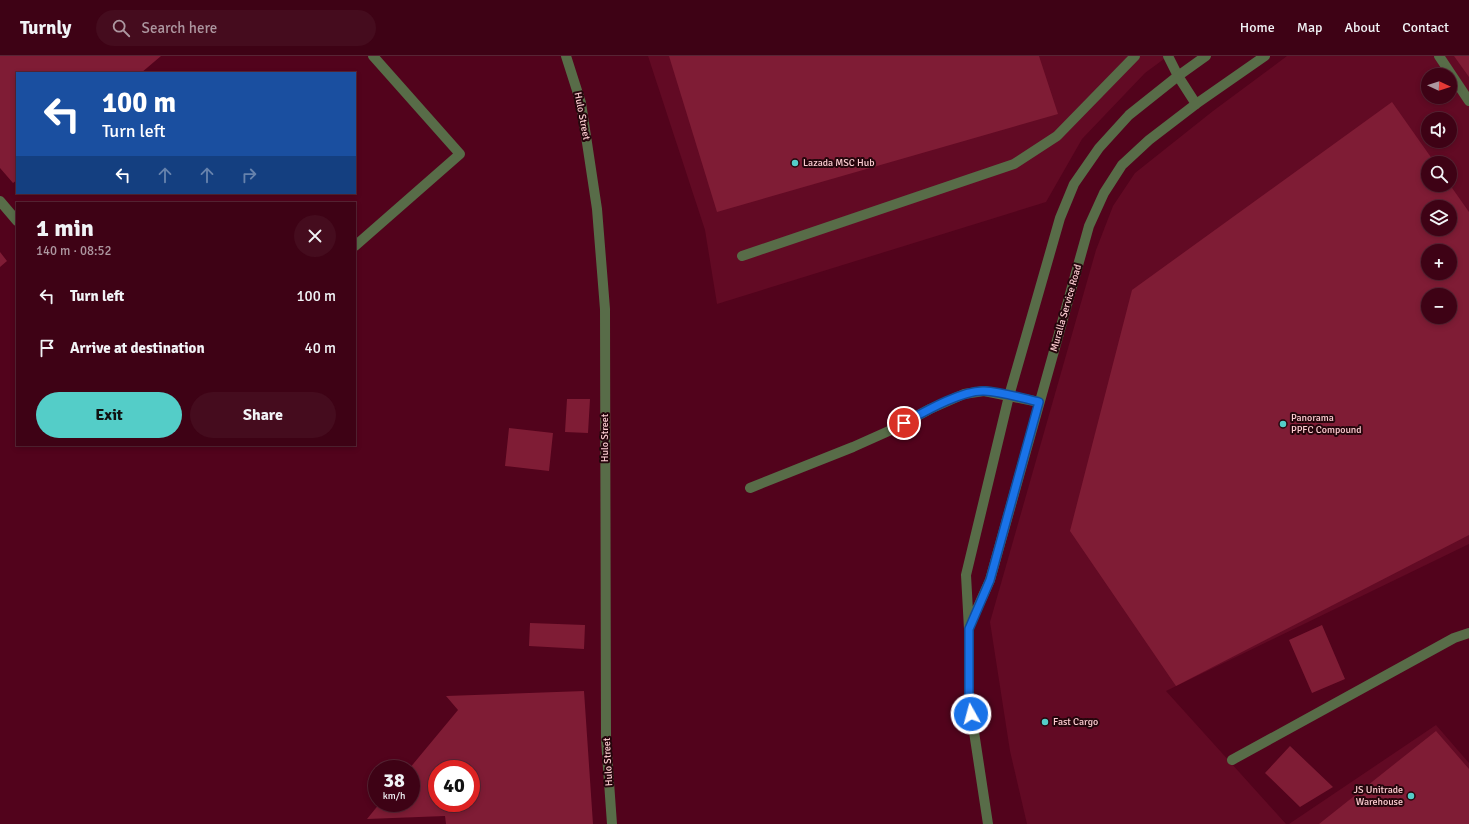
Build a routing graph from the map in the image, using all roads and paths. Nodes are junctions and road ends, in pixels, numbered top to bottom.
1 (373, 56) edge
2 (566, 56) edge
3 (1135, 56) edge
4 (1168, 56) edge
5 (1206, 56) edge
6 (1265, 56) edge
7 (1439, 56) edge
8 (1178, 76) junction
9 (1469, 101) edge
10 (1196, 104) junction
11 (0, 201) edge
12 (16, 220) edge
13 (356, 245) edge
14 (742, 256) dead end
15 (1009, 396) junction
16 (1039, 402) junction
17 (750, 488) dead end
18 (969, 629) junction
19 (1469, 633) edge
20 (1232, 760) dead end
21 (612, 824) edge
22 (988, 824) edge

1 - 13 street
2 - 21 street, Hulo Street
3 - 14 street
4 - 8 street
5 - 8 street, Muralla Service Road
6 - 10 street, Muralla Service Road
7 - 9 street
8 - 10 street
8 - 15 street, Muralla Service Road
10 - 16 street, Muralla Service Road
11 - 12 street
15 - 16 street
15 - 17 street
15 - 18 street, Muralla Service Road
16 - 18 street, Muralla Service Road
18 - 22 street, Muralla Service Road
19 - 20 street

